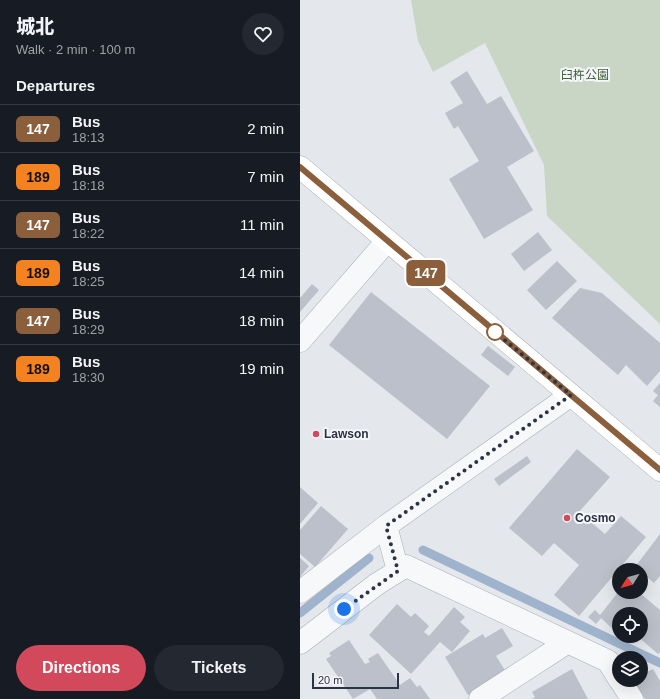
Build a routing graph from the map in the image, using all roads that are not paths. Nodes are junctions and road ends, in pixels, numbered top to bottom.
1 (300, 167) edge
2 (387, 241) junction
3 (300, 340) edge
4 (571, 395) junction
5 (660, 470) edge
6 (386, 526) junction
7 (398, 571) junction
8 (300, 592) edge
9 (568, 642) junction
10 (300, 643) edge
11 (612, 668) edge
12 (624, 687) edge
13 (480, 699) edge
14 (632, 699) edge

1 - 2 main road
2 - 3 street
2 - 4 main road
4 - 5 main road
4 - 6 street
6 - 7 street
6 - 8 street
7 - 9 street
7 - 10 street
9 - 11 street
9 - 13 street
12 - 14 street

